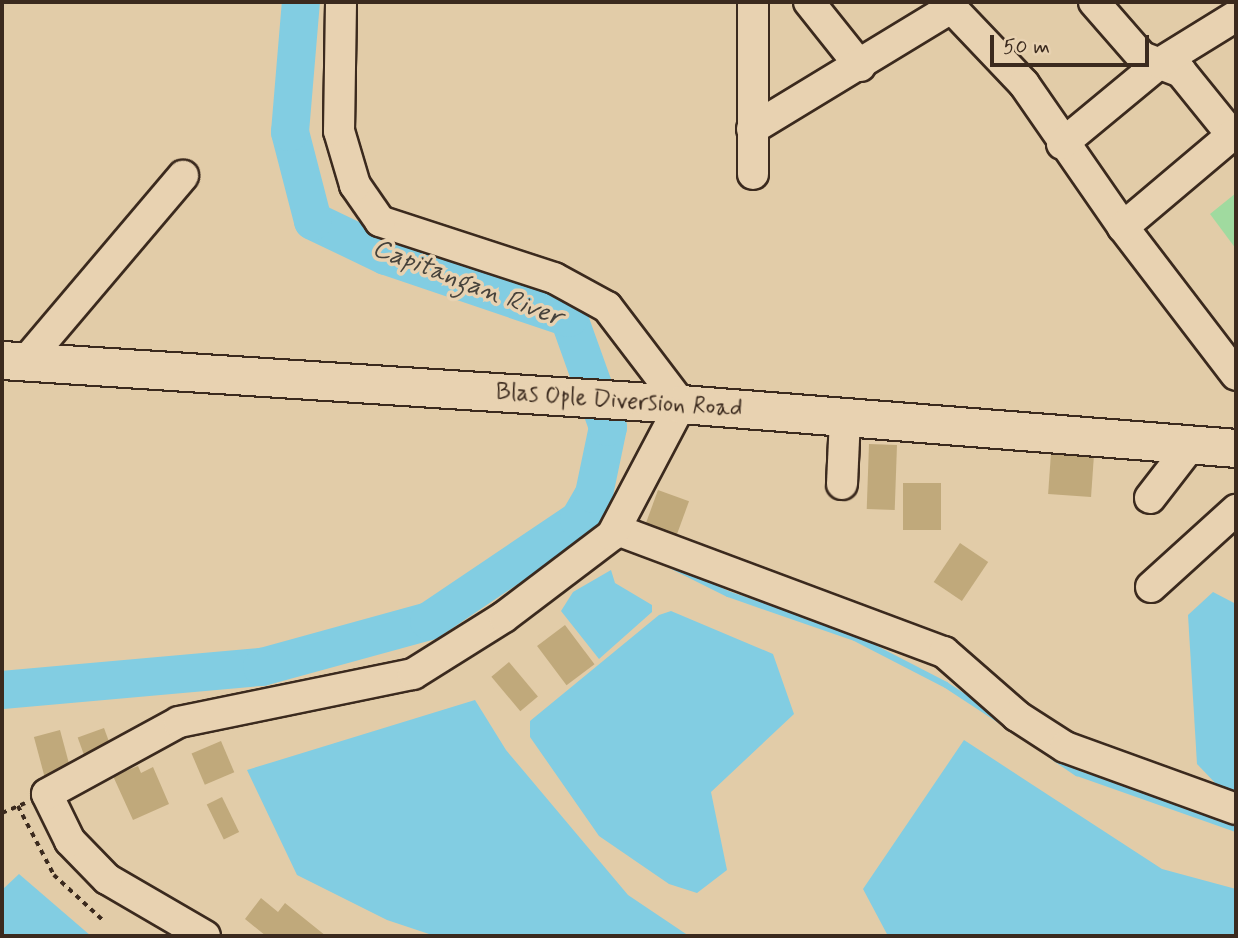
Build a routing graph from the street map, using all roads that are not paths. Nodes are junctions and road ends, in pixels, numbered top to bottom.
1 (341, 2) edge
2 (753, 2) edge
3 (809, 2) edge
4 (1094, 2) edge
5 (948, 5) edge
6 (1236, 16) edge
7 (1160, 63) junction
8 (860, 66) junction
9 (752, 129) junction
10 (1062, 144) junction
11 (752, 174) dead end
12 (183, 176) dead end
13 (1122, 227) junction
14 (14, 361) edge
15 (1236, 375) edge
16 (674, 404) junction
17 (845, 418) junction
18 (1191, 444) junction
19 (1236, 448) edge
20 (842, 484) dead end
21 (1150, 498) dead end
22 (1236, 510) edge
23 (615, 532) junction
24 (1151, 586) dead end
25 (1236, 810) edge
26 (205, 936) edge

1 - 16 street
2 - 9 street
3 - 8 street
4 - 7 street
5 - 8 street
5 - 10 street
6 - 7 street
7 - 10 street
7 - 13 street
8 - 9 street
9 - 11 street
10 - 13 street
12 - 14 street
13 - 15 street
14 - 16 main road, Blas Ople Diversion Road
16 - 17 main road, Blas Ople Diversion Road
16 - 23 street
17 - 18 main road, Blas Ople Diversion Road
17 - 20 street
18 - 19 main road, Blas Ople Diversion Road
18 - 21 street
22 - 24 street
23 - 25 street
23 - 26 street

